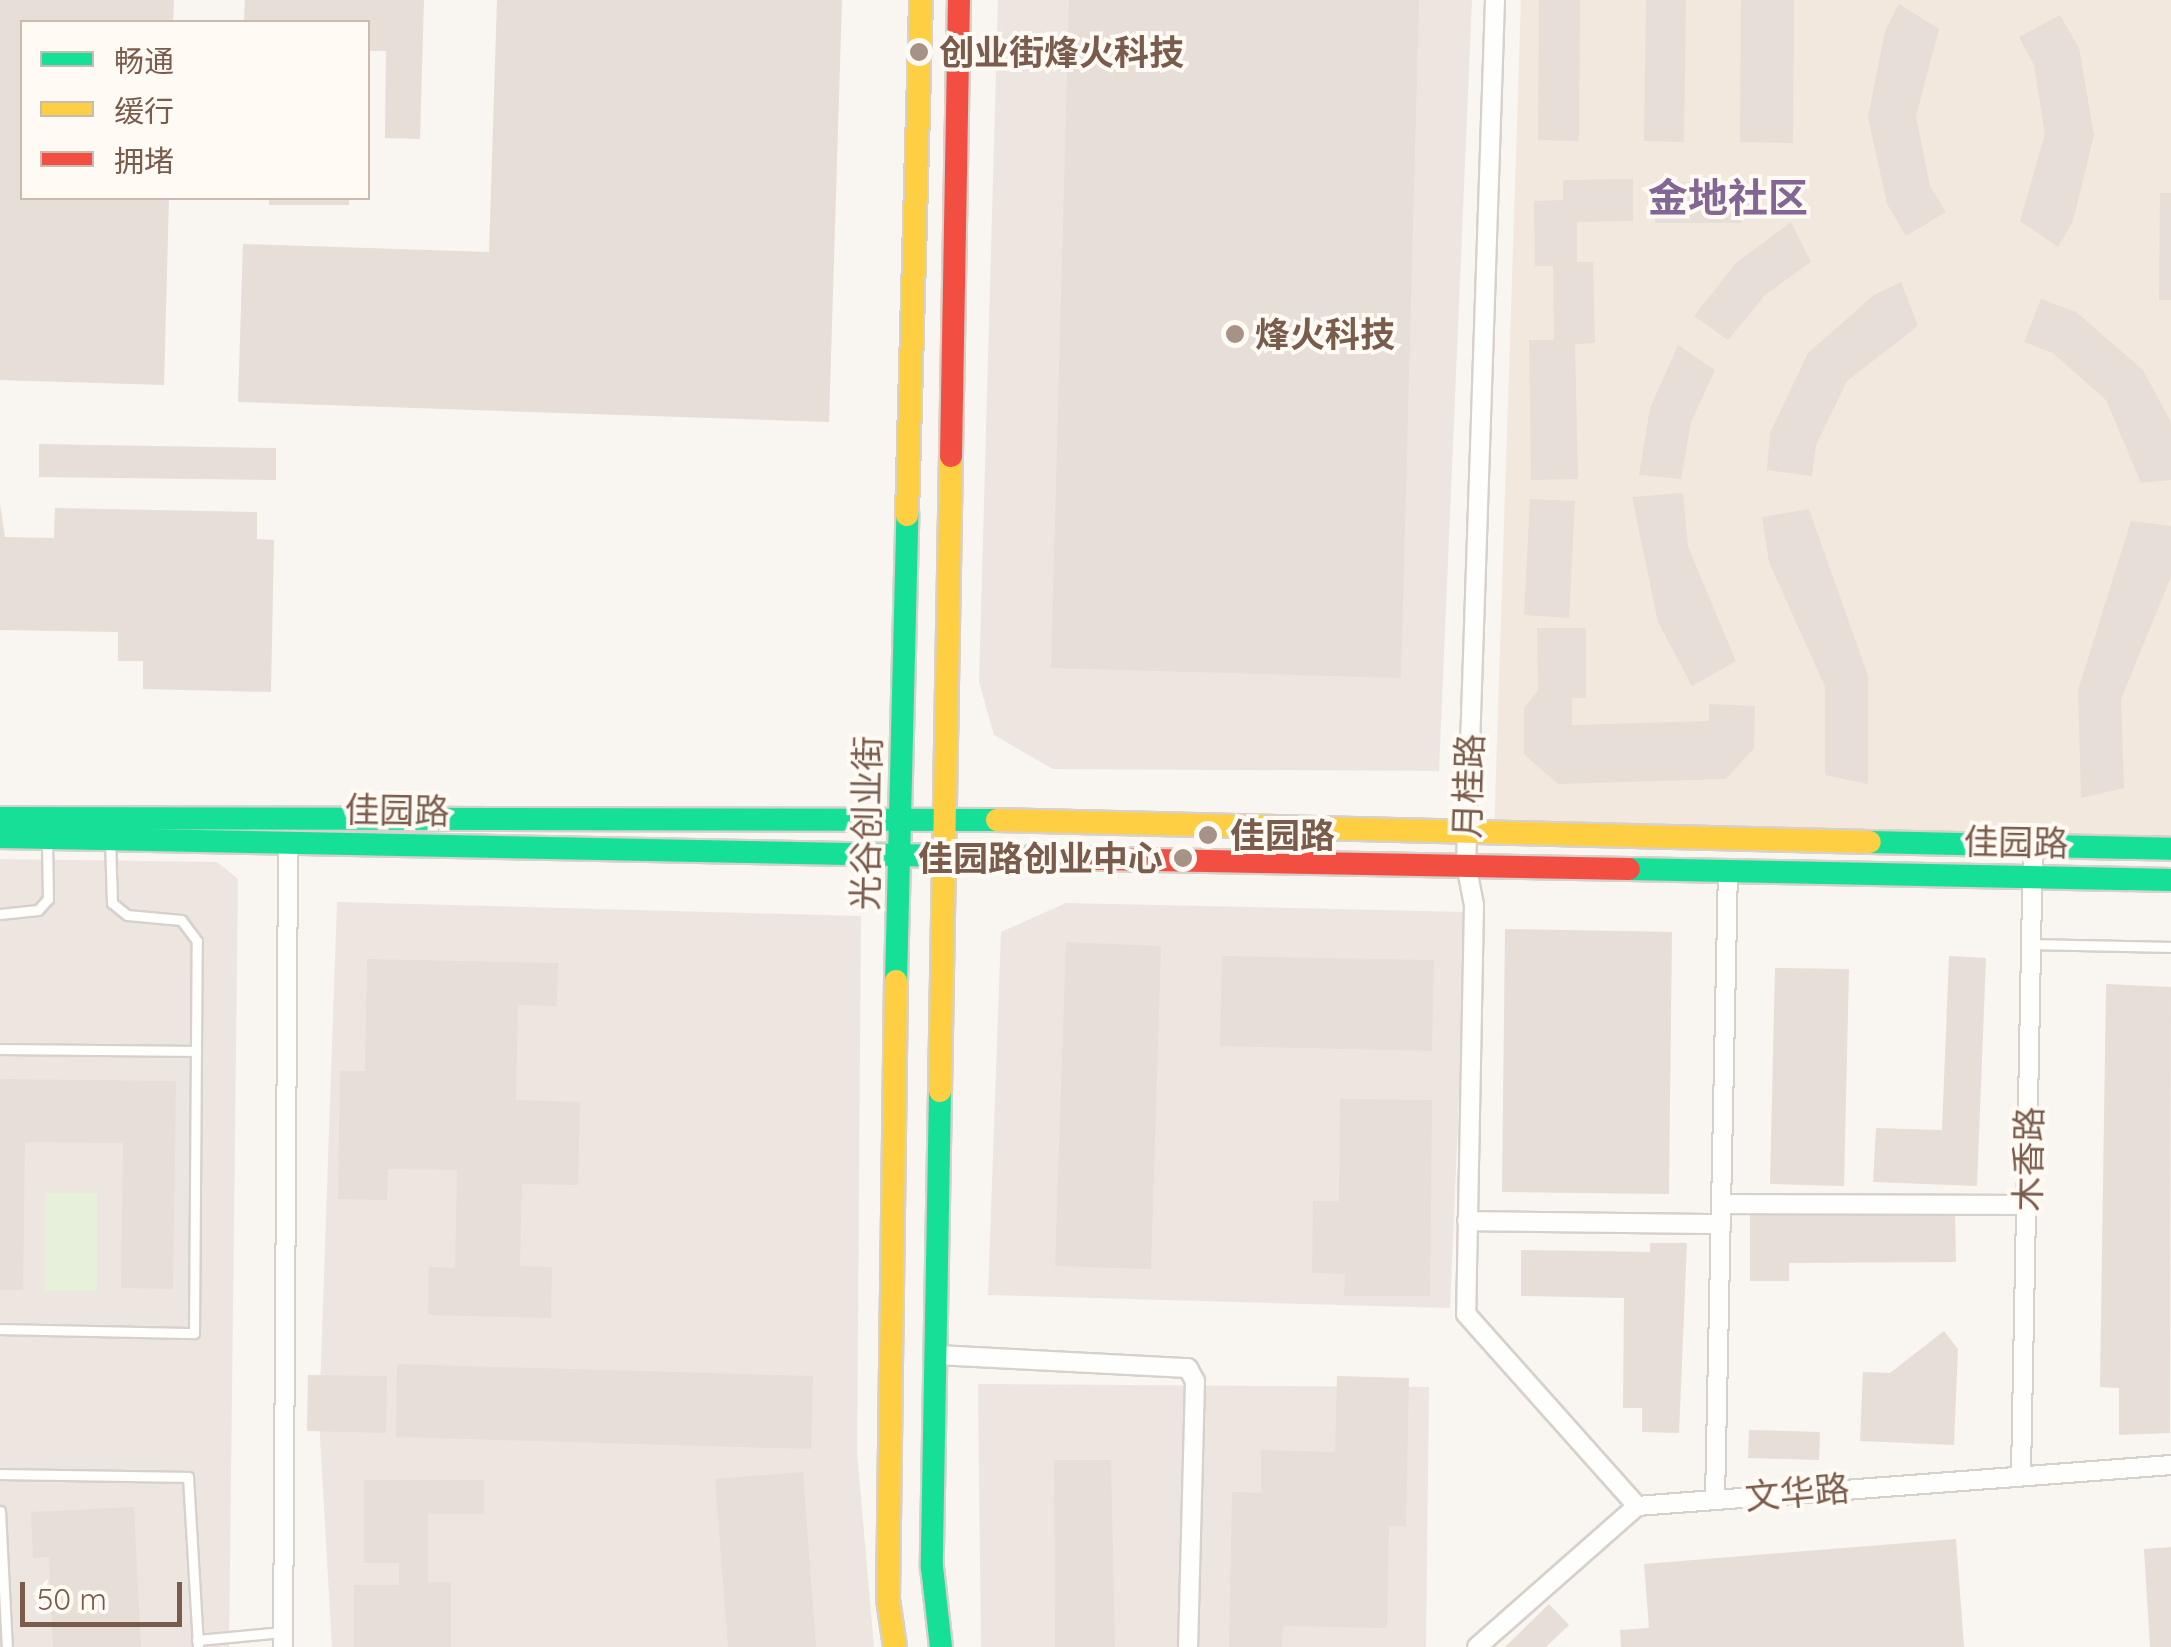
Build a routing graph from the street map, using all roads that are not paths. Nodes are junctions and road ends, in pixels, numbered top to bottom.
1 (921, 0) edge
2 (959, 0) edge
3 (1494, 0) edge
4 (0, 818) edge
5 (950, 821) junction
6 (898, 822) junction
7 (1467, 832) junction
8 (0, 837) edge
9 (47, 838) junction
10 (110, 840) junction
11 (288, 843) junction
12 (2033, 846) junction
13 (2171, 848) edge
14 (901, 856) junction
15 (949, 857) junction
16 (1466, 864) junction
17 (1728, 870) junction
18 (2032, 878) junction
19 (2171, 880) edge
20 (0, 914) edge
21 (2032, 944) junction
22 (2171, 948) edge
23 (0, 1049) edge
24 (196, 1052) junction
25 (1721, 1204) junction
26 (2027, 1205) junction
27 (1468, 1221) junction
28 (1720, 1224) junction
29 (0, 1329) edge
30 (937, 1355) junction
31 (2171, 1464) edge
32 (2022, 1473) junction
33 (0, 1474) edge
34 (1715, 1499) junction
35 (1637, 1506) junction
36 (0, 1511) edge
37 (282, 1640) edge
38 (198, 1643) edge
39 (7, 1647) edge
40 (895, 1647) edge
41 (941, 1647) edge
42 (1188, 1647) edge
43 (1476, 1647) edge

1 - 6 street, 光谷创业街
2 - 5 street
3 - 7 street, 月桂路
4 - 6 street, 佳园路
5 - 6 street, 佳园路
5 - 7 street, 佳园路
5 - 15 street
6 - 14 street, 光谷创业街
7 - 12 street, 佳园路
7 - 16 street, 月桂路
8 - 9 street, 佳园路
9 - 10 street, 佳园路
9 - 20 lane
10 - 11 street, 佳园路
10 - 24 lane
11 - 14 street, 佳园路
11 - 37 street
12 - 13 street, 佳园路
12 - 18 street, 木香路
14 - 15 street, 佳园路
14 - 40 street, 光谷创业街
15 - 16 street, 佳园路
15 - 30 street
16 - 17 street, 佳园路
16 - 27 street, 月桂路
17 - 18 street, 佳园路
17 - 25 street
18 - 19 street, 佳园路
18 - 21 street, 木香路
21 - 22 lane
21 - 26 street, 木香路
23 - 24 lane
24 - 29 lane
25 - 26 street
25 - 28 street
26 - 32 street, 木香路
27 - 28 street
27 - 35 street, 月桂路
28 - 34 street
30 - 41 street
30 - 42 street
31 - 32 street, 文华路
32 - 34 street, 文华路
33 - 38 lane
34 - 35 street, 文华路
35 - 43 street
36 - 39 lane
37 - 38 lane

